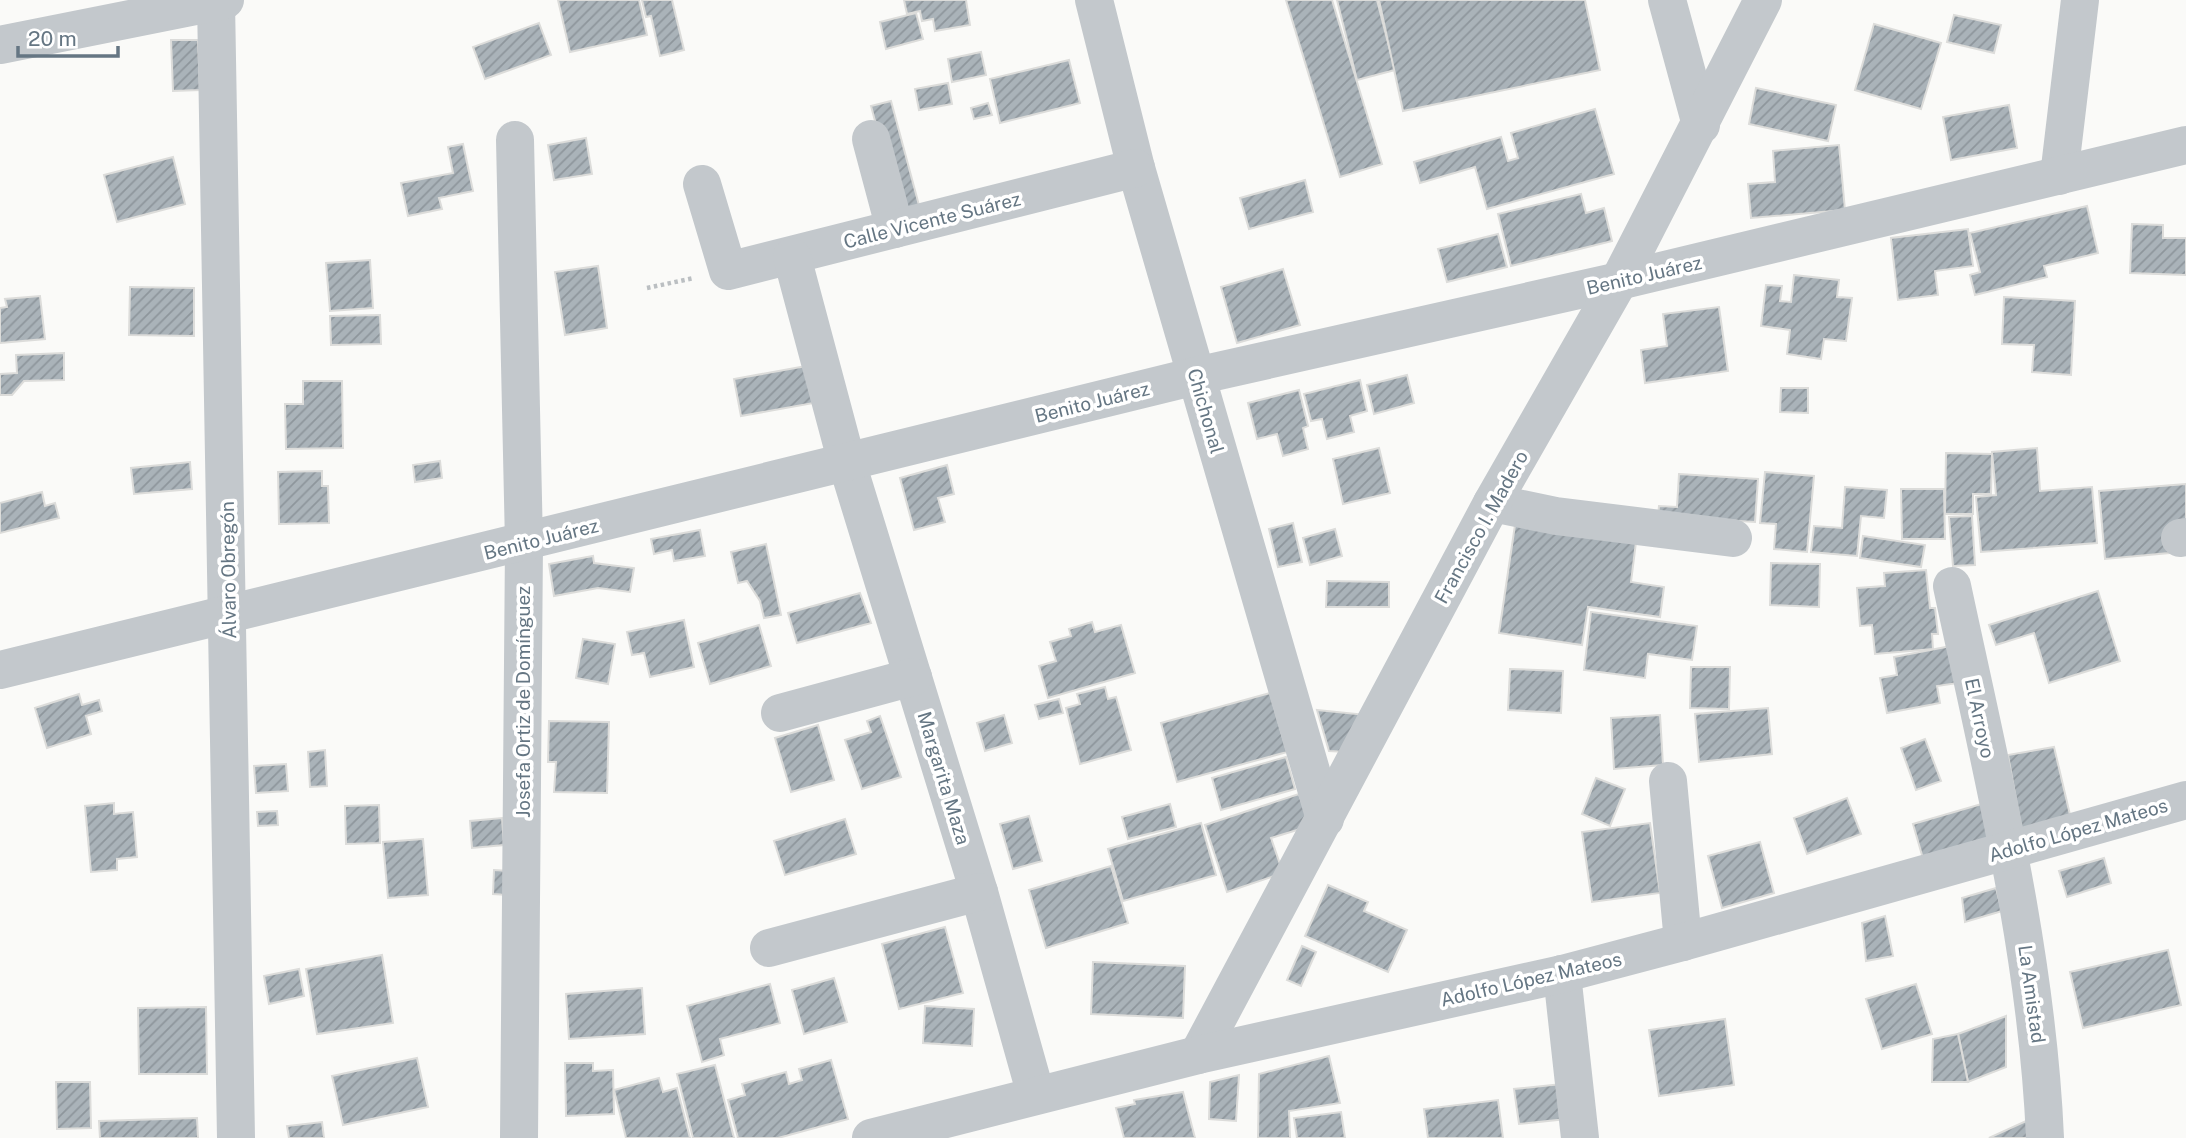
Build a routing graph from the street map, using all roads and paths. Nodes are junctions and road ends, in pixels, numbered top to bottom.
1 (1094, 0) edge
2 (1667, 0) edge
3 (1763, 0) edge
4 (2080, 0) edge
5 (221, 1) edge
6 (0, 45) edge
7 (1701, 125) junction
8 (871, 139) dead end
9 (515, 140) dead end
10 (2186, 145) edge
11 (1136, 168) junction
12 (2059, 176) junction
13 (702, 184) dead end
14 (895, 229) junction
15 (792, 257) junction
16 (728, 271) junction
17 (1619, 281) junction
18 (647, 288) dead end
19 (1196, 376) junction
20 (846, 463) junction
21 (1492, 503) junction
22 (1733, 538) dead end
23 (524, 544) junction
24 (1952, 586) dead end
25 (229, 615) junction
26 (0, 670) edge
27 (913, 677) junction
28 (780, 713) dead end
29 (1668, 781) dead end
30 (2186, 800) edge
31 (1325, 819) junction
32 (2009, 851) junction
33 (979, 892) junction
34 (1683, 942) junction
35 (769, 948) dead end
36 (1562, 974) junction
37 (1198, 1055) junction
38 (1036, 1095) junction
39 (236, 1138) edge
40 (519, 1138) edge
41 (871, 1138) edge
42 (1580, 1138) edge
43 (2045, 1138) edge

1 - 11 street, Chichonal
2 - 7 street
3 - 7 street, Francisco I. Madero
4 - 12 street
5 - 6 street
5 - 25 street, Álvaro Obregón
7 - 17 street, Francisco I. Madero
8 - 14 street
9 - 23 street, Josefa Ortiz de Domínguez
10 - 12 street, Benito Juárez
11 - 14 street, Calle Vicente Suárez
11 - 19 street, Chichonal
12 - 17 street, Benito Juárez
13 - 16 street
14 - 15 street, Calle Vicente Suárez
15 - 16 street, Calle Vicente Suárez
15 - 20 street, Margarita Maza
16 - 18 path
17 - 19 street, Benito Juárez
17 - 21 street, Francisco I. Madero
19 - 20 street, Benito Juárez
19 - 31 street, Chichonal
20 - 23 street, Benito Juárez
20 - 27 street, Margarita Maza
21 - 22 street
21 - 31 street, Francisco I. Madero
23 - 25 street, Benito Juárez
23 - 40 street, Josefa Ortiz de Domínguez
24 - 32 street, El Arroyo
25 - 26 street, Benito Juárez
25 - 39 street, Álvaro Obregón
27 - 28 street
27 - 33 street, Margarita Maza
29 - 34 street
30 - 32 street, Adolfo López Mateos
31 - 37 street, Francisco I. Madero
32 - 34 street, Adolfo López Mateos
32 - 43 street, La Amistad
33 - 35 street
33 - 38 street, Margarita Maza
34 - 36 street, Adolfo López Mateos
36 - 37 street, Adolfo López Mateos
36 - 42 street
37 - 38 street, Adolfo López Mateos
38 - 41 street, Adolfo López Mateos

